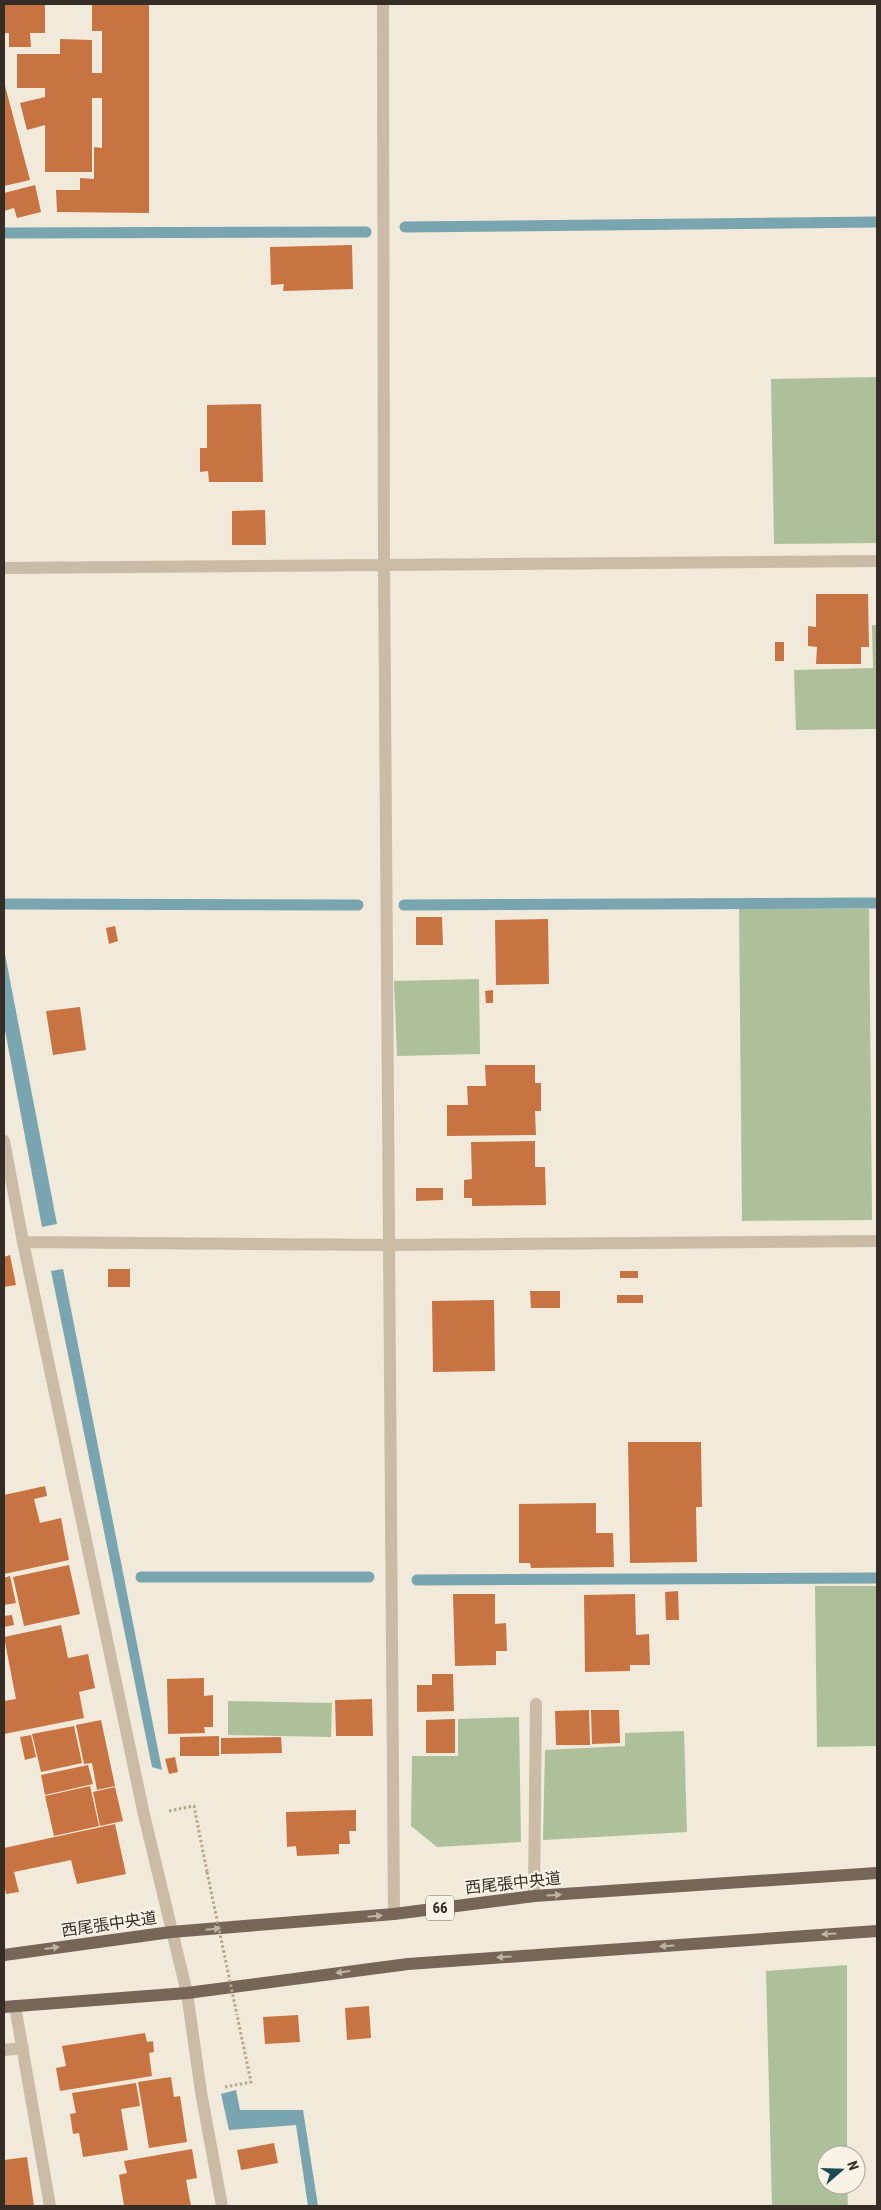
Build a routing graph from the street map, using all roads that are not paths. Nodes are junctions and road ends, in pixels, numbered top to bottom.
1 (383, 4) edge
2 (877, 561) edge
3 (384, 564) junction
4 (4, 568) edge
5 (4, 1141) edge
6 (877, 1241) edge
7 (23, 1242) junction
8 (388, 1245) junction
9 (536, 1704) dead end
10 (877, 1873) edge
11 (534, 1896) junction
12 (394, 1914) junction
13 (877, 1931) edge
14 (171, 1932) junction
15 (4, 1955) edge
16 (187, 1993) junction
17 (10, 2006) edge
18 (23, 2048) junction
19 (4, 2050) edge
20 (50, 2206) edge
21 (222, 2206) edge

1 - 3 street
2 - 3 street
3 - 4 street
3 - 8 street
5 - 7 street
6 - 8 street
7 - 8 street
7 - 14 street
8 - 12 street
9 - 11 street
11 -> 10 main road, 西尾張中央道 / 66
11 - 12 main road, 西尾張中央道 / 66
14 -> 12 main road, 西尾張中央道 / 66
13 -> 16 main road
15 -> 14 main road, 西尾張中央道 / 66
14 - 16 street
16 - 17 main road
16 - 21 street
17 - 18 street
18 - 19 street
18 - 20 street

